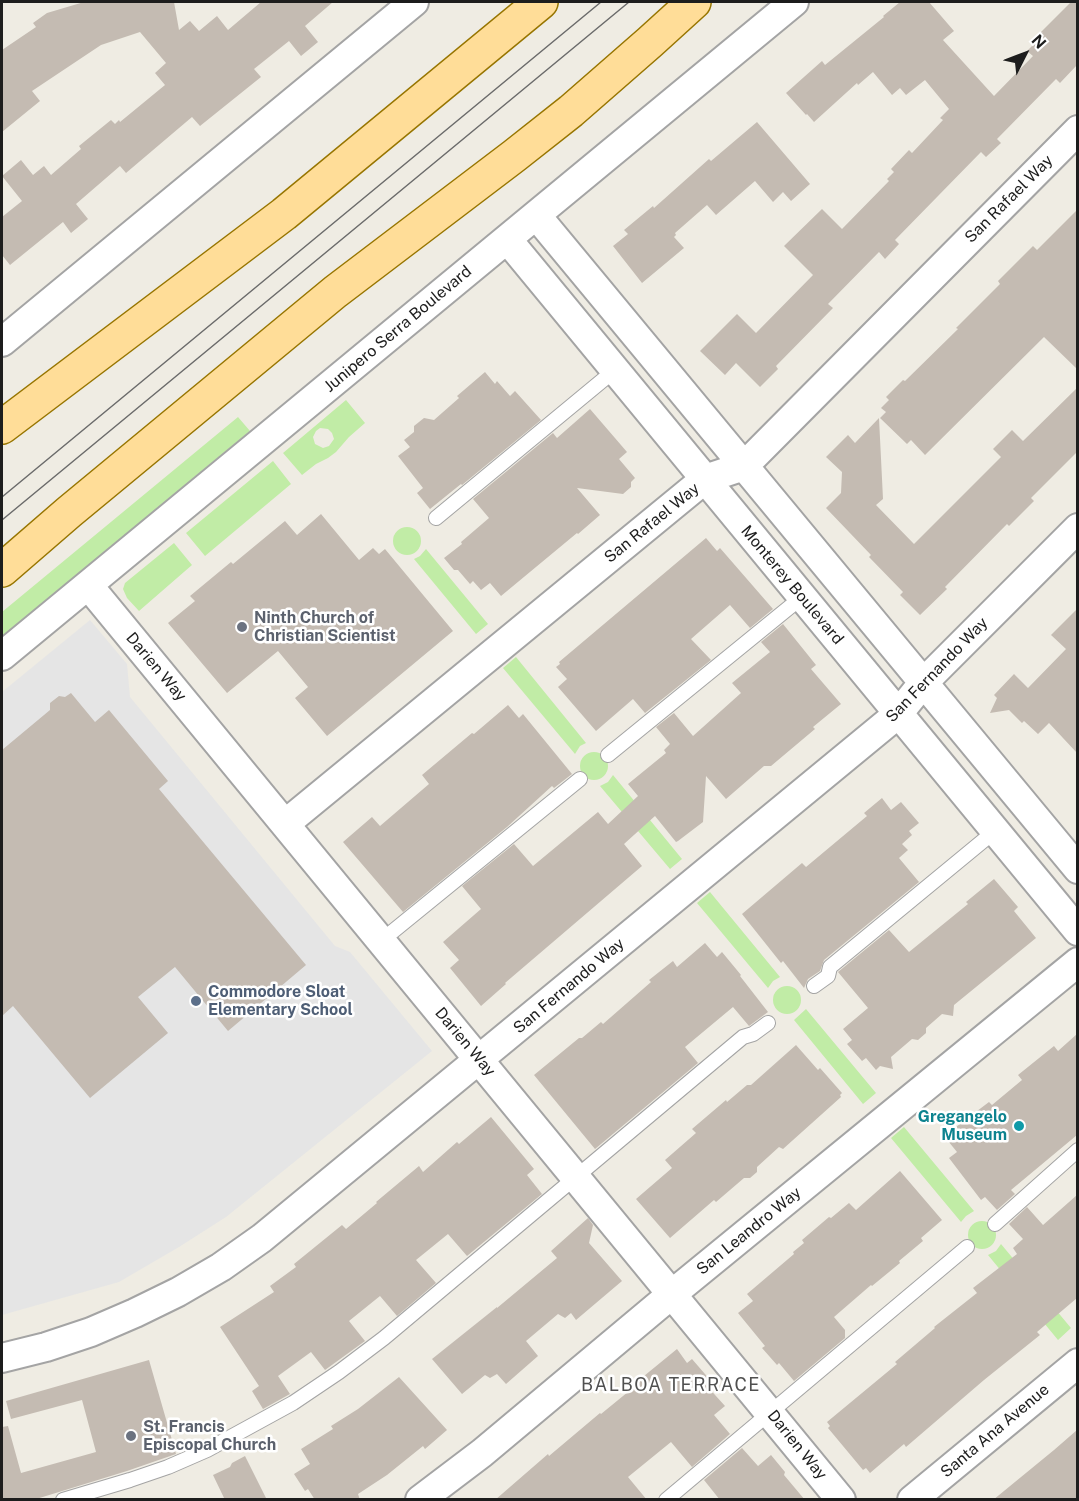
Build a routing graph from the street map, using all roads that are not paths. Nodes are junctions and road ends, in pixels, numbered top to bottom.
1 (414, 2) edge
2 (541, 2) edge
3 (694, 2) edge
4 (794, 2) edge
5 (1077, 130) edge
6 (537, 215) junction
7 (507, 239) junction
8 (2, 342) edge
9 (615, 370) junction
10 (2, 427) edge
11 (744, 466) junction
12 (705, 479) junction
13 (436, 518) dead end
14 (1077, 528) edge
15 (2, 570) edge
16 (88, 585) junction
17 (802, 597) junction
18 (2, 656) edge
19 (923, 683) junction
20 (898, 714) junction
21 (608, 755) dead end
22 (580, 779) dead end
23 (285, 824) junction
24 (995, 831) junction
25 (1077, 869) edge
26 (1077, 931) edge
27 (381, 941) junction
28 (1077, 962) edge
29 (814, 987) dead end
30 (768, 1023) dead end
31 (479, 1060) junction
32 (1077, 1150) edge
33 (576, 1178) junction
34 (995, 1224) dead end
35 (967, 1247) dead end
36 (672, 1294) junction
37 (2, 1358) edge
38 (1077, 1363) edge
39 (769, 1412) junction
40 (63, 1500) edge
41 (420, 1500) edge
42 (666, 1500) edge
43 (842, 1500) edge
44 (912, 1500) edge

1 - 8 street
2 - 10 main road
3 - 15 main road
4 - 6 street, Junipero Serra Boulevard
5 - 11 street, San Rafael Way
6 - 7 street, Junipero Serra Boulevard
6 - 11 street
7 - 9 street, Monterey Boulevard
7 - 16 street, Junipero Serra Boulevard
9 - 12 street, Monterey Boulevard
9 - 13 lane
11 - 12 street, San Rafael Way
11 - 19 street
12 - 17 street, Monterey Boulevard
12 - 23 street, San Rafael Way
14 - 19 street, San Fernando Way
16 - 18 street, Junipero Serra Boulevard
16 - 23 street, Darien Way
17 - 20 street, Monterey Boulevard
17 - 21 lane
19 - 20 street, San Fernando Way
19 - 25 street
20 - 24 street, Monterey Boulevard
20 - 31 street, San Fernando Way
22 - 27 lane
23 - 27 street, Darien Way
24 - 26 street, Monterey Boulevard
24 - 29 lane
27 - 31 street, Darien Way
28 - 36 street, San Leandro Way
30 - 33 lane
31 - 33 street, Darien Way
31 - 37 street, San Fernando Way
32 - 34 lane
33 - 36 street, Darien Way
33 - 40 lane
35 - 39 lane
36 - 39 street, Darien Way
36 - 41 street, San Leandro Way
38 - 44 street, Santa Ana Avenue
39 - 42 lane
39 - 43 street, Darien Way

